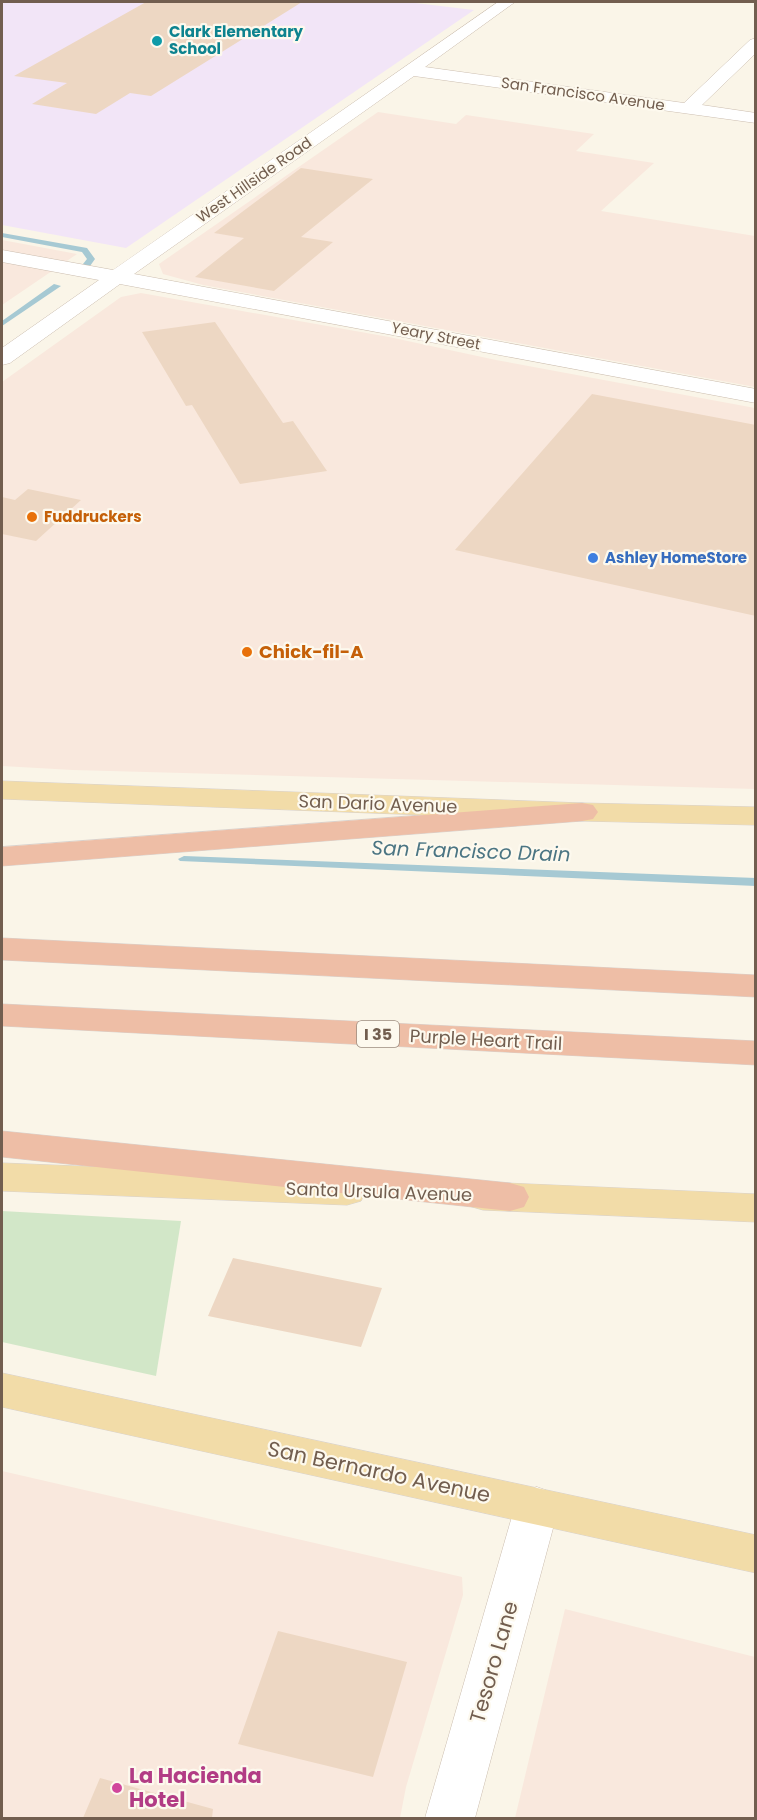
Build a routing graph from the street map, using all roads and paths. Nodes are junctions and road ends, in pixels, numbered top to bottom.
1 (507, 2) edge
2 (756, 43) edge
3 (410, 70) junction
4 (689, 108) junction
5 (756, 118) edge
6 (2, 256) edge
7 (117, 277) junction
8 (2, 358) edge
9 (756, 396) edge
10 (2, 790) edge
11 (582, 812) junction
12 (756, 816) edge
13 (2, 857) edge
14 (2, 949) edge
15 (756, 986) edge
16 (2, 1015) edge
17 (756, 1053) edge
18 (2, 1144) edge
19 (2, 1178) edge
20 (510, 1197) junction
21 (756, 1208) edge
22 (2, 1390) edge
23 (537, 1506) junction
24 (756, 1554) edge
25 (450, 1818) edge

1 - 3 street, West Hillside Road
2 - 4 street
3 - 4 street, San Francisco Avenue
3 - 7 street, West Hillside Road
4 - 5 street, San Francisco Avenue
6 - 7 street, Yeary Street
7 - 8 street, West Hillside Road
7 - 9 street, Yeary Street
10 - 11 main road, San Dario Avenue
11 - 12 main road, San Dario Avenue
11 - 13 highway
14 - 15 highway
16 - 17 highway, Purple Heart Trail / I 35
18 - 20 highway
19 - 20 main road, Santa Ursula Avenue
20 - 21 main road, Santa Ursula Avenue
22 - 23 main road, San Bernardo Avenue
23 - 24 main road, San Bernardo Avenue
23 - 25 street, Tesoro Lane

